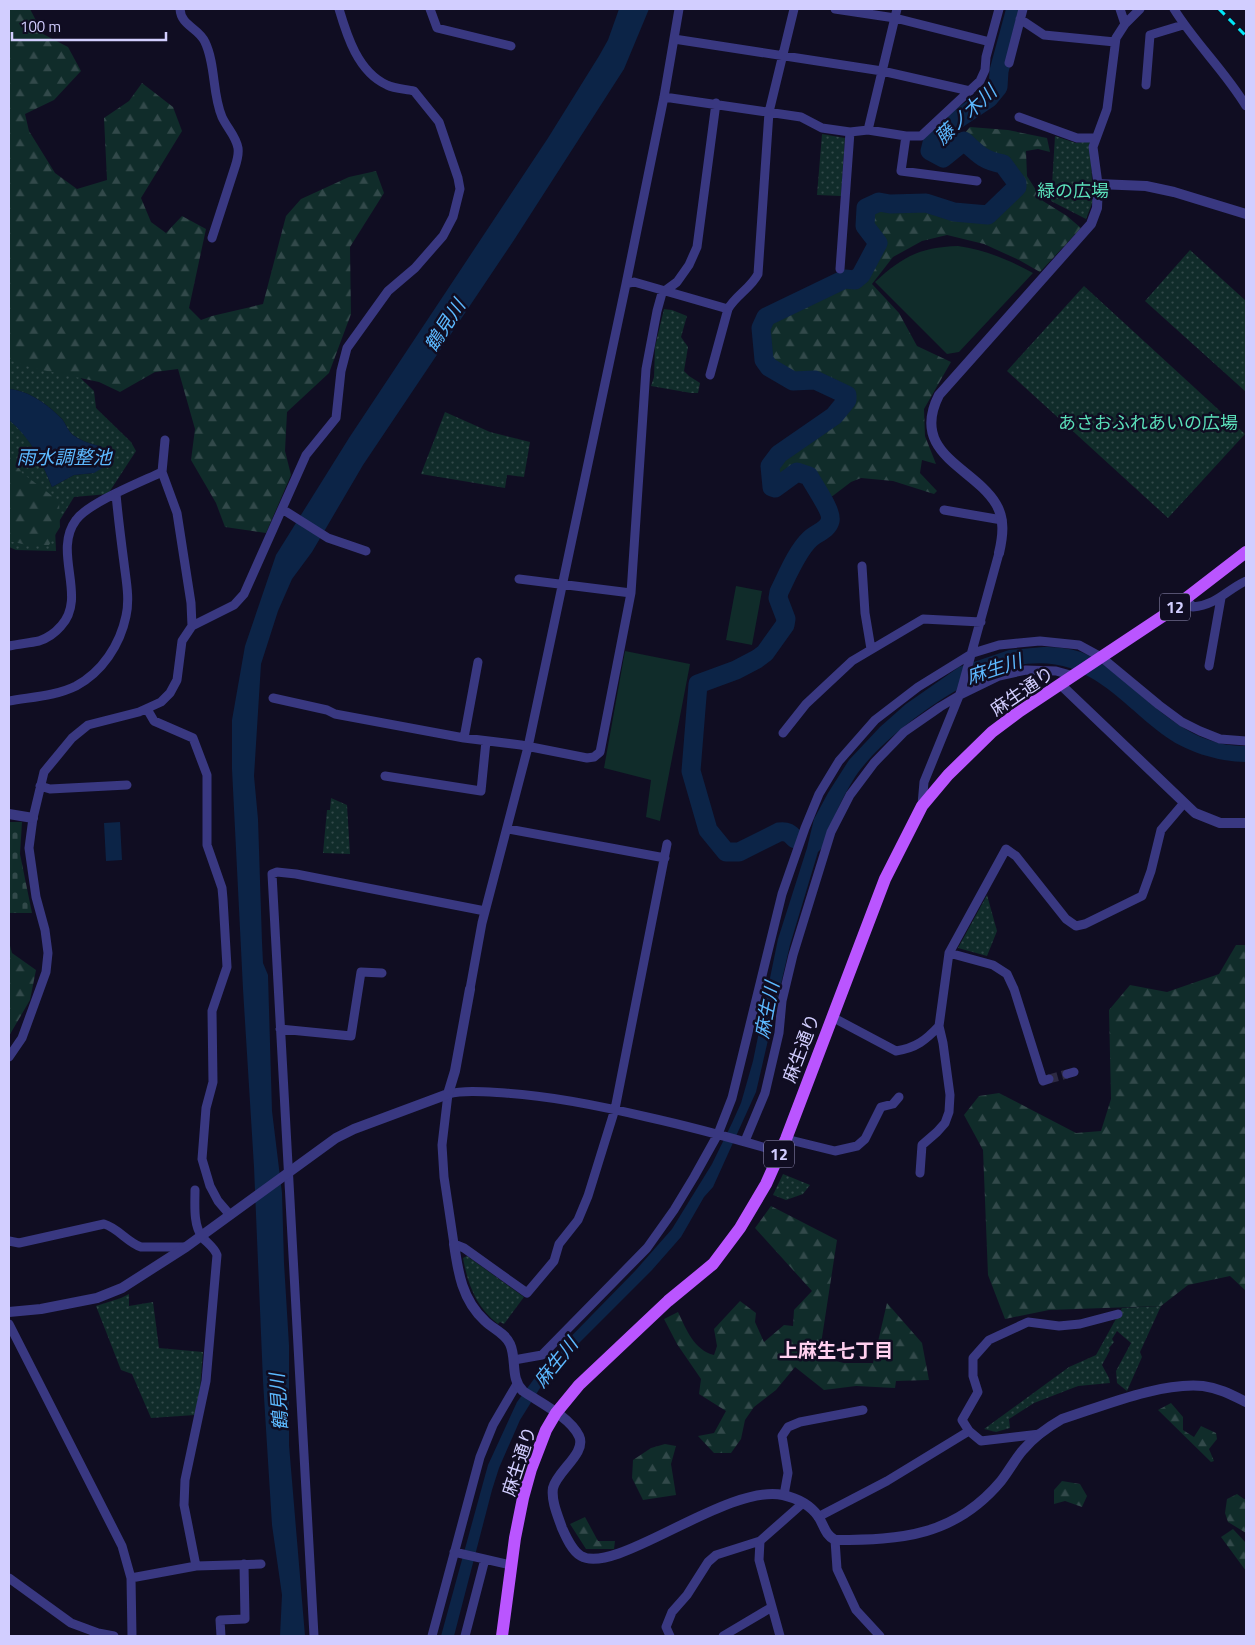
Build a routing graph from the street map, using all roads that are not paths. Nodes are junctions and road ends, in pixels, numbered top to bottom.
1 (180, 9) edge
2 (339, 9) edge
3 (430, 9) edge
4 (679, 9) edge
5 (794, 9) edge
6 (835, 9) edge
7 (1000, 9) edge
8 (1023, 9) edge
9 (1120, 9) edge
10 (1140, 9) edge
11 (1174, 9) edge
12 (896, 13) edge
13 (1020, 19) junction
14 (1125, 24) junction
15 (1184, 25) junction
16 (674, 40) junction
17 (990, 42) junction
18 (1115, 42) junction
19 (511, 46) dead end
20 (782, 55) junction
21 (1009, 63) dead end
22 (882, 71) junction
23 (1146, 85) dead end
24 (970, 91) junction
25 (664, 97) junction
26 (716, 103) junction
27 (1246, 106) edge
28 (769, 112) junction
29 (1019, 117) dead end
30 (868, 130) junction
31 (850, 132) junction
32 (906, 136) junction
33 (1096, 138) junction
34 (977, 181) dead end
35 (1098, 184) junction
36 (1246, 214) edge
37 (212, 238) dead end
38 (840, 269) dead end
39 (626, 284) junction
40 (667, 290) junction
41 (728, 309) junction
42 (710, 375) dead end
43 (165, 440) dead end
44 (162, 472) junction
45 (116, 494) junction
46 (282, 509) junction
47 (944, 510) dead end
48 (1002, 520) junction
49 (366, 551) dead end
50 (1246, 552) edge
51 (999, 553) joint
52 (862, 566) dead end
53 (519, 579) dead end
54 (1246, 581) edge
55 (563, 584) junction
56 (630, 593) junction
57 (1221, 598) junction
58 (1186, 599) junction
59 (981, 622) junction
60 (192, 626) junction
61 (9, 646) edge
62 (871, 649) junction
63 (971, 657) junction
64 (1101, 657) junction
65 (478, 662) dead end
66 (1209, 666) dead end
67 (1074, 676) junction
68 (1061, 684) junction
69 (960, 693) junction
70 (272, 698) dead end
71 (9, 701) edge
72 (147, 709) junction
73 (783, 732) dead end
74 (464, 738) junction
75 (486, 741) junction
76 (1246, 741) edge
77 (528, 747) junction
78 (385, 776) dead end
79 (127, 785) dead end
80 (40, 786) junction
81 (1184, 803) junction
82 (922, 806) junction
83 (9, 814) edge
84 (33, 818) junction
85 (1246, 822) edge
86 (508, 828) junction
87 (667, 844) dead end
88 (664, 858) junction
89 (485, 911) junction
90 (949, 953) junction
91 (382, 973) dead end
92 (470, 989) joint
93 (832, 1017) junction
94 (939, 1026) junction
95 (280, 1029) junction
96 (9, 1057) edge
97 (1049, 1079) dead end
98 (448, 1094) junction
99 (899, 1097) dead end
100 (614, 1109) junction
101 (720, 1134) junction
102 (786, 1139) junction
103 (742, 1140) junction
104 (780, 1152) junction
105 (287, 1173) junction
106 (920, 1174) dead end
107 (195, 1190) dead end
108 (230, 1215) junction
109 (201, 1235) junction
110 (9, 1241) edge
111 (454, 1244) junction
112 (186, 1247) junction
113 (9, 1312) edge
114 (1118, 1314) dead end
115 (9, 1324) edge
116 (514, 1360) junction
117 (517, 1385) junction
118 (1246, 1402) edge
119 (863, 1410) dead end
120 (556, 1413) junction
121 (969, 1431) junction
122 (1040, 1434) junction
123 (784, 1495) junction
124 (803, 1503) junction
125 (818, 1517) junction
126 (835, 1540) junction
127 (760, 1541) junction
128 (457, 1552) junction
129 (482, 1558) junction
130 (244, 1564) junction
131 (262, 1564) dead end
132 (511, 1565) junction
133 (196, 1566) junction
134 (9, 1578) edge
135 (131, 1578) junction
136 (772, 1607) junction
137 (664, 1632) edge
138 (114, 1636) edge
139 (132, 1636) edge
140 (221, 1636) edge
141 (314, 1636) edge
142 (432, 1636) edge
143 (465, 1636) edge
144 (502, 1636) edge
145 (670, 1636) edge
146 (723, 1636) edge
147 (780, 1636) edge
148 (880, 1636) edge

1 - 37 street
2 - 46 street
3 - 19 street
4 - 16 street
5 - 20 street
6 - 12 street
7 - 17 street
8 - 13 street
9 - 14 street
10 - 14 street
11 - 15 street
12 - 17 street
12 - 22 street
13 - 18 street
13 - 21 street
14 - 18 street
15 - 23 street
15 - 27 street
16 - 20 street
16 - 25 street
17 - 24 street
18 - 33 street
20 - 22 street
20 - 28 street
22 - 24 street
22 - 30 street
24 - 32 street
25 - 26 street
25 - 39 street
26 - 28 street
26 - 40 street
28 - 31 street
28 - 41 street
29 - 33 street
30 - 31 street
30 - 32 street
31 - 38 street
32 - 34 street
33 - 35 street
35 - 36 street
35 - 48 street
39 - 40 street
39 - 55 street
40 - 41 street
40 - 56 street
41 - 42 street
43 - 44 street
44 - 45 street
44 - 60 street
45 - 61 street
45 - 71 street
46 - 49 street
46 - 60 street
47 - 48 street
48 - 51 street
50 - 58 main road, 麻生通り / 12
51 - 59 street
52 - 62 street
53 - 55 street
54 - 57 street
55 - 56 street
55 - 77 street
56 - 77 street
57 - 58 street
57 - 66 street
58 - 64 main road, 麻生通り / 12
59 - 62 street
59 - 63 street
60 - 72 street
62 - 73 street
63 - 64 street
63 - 69 street
63 - 101 street
64 - 67 main road, 麻生通り / 12
64 - 76 street
65 - 74 street
67 - 68 main road, 麻生通り / 12
67 - 69 street
68 - 81 street
68 - 82 main road, 麻生通り / 12
69 - 82 street
69 - 103 street
70 - 74 street
72 - 80 street
72 - 108 street
74 - 75 street
75 - 77 street
75 - 78 street
77 - 86 street
79 - 80 street
80 - 84 street
81 - 85 street
81 - 90 street
82 - 93 main road, 麻生通り / 12
83 - 84 street
84 - 96 street
86 - 88 street
86 - 89 street
87 - 88 street
88 - 100 street
89 - 92 street
89 - 95 street
90 - 94 street
90 - 97 street
91 - 95 street
92 - 98 street
93 - 94 street
93 - 102 main road, 麻生通り / 12
94 - 106 street
95 - 105 street
98 - 100 street
98 - 105 street
98 - 111 street
99 - 102 street
100 - 101 street
100 - 111 street
101 - 103 street
101 - 116 street
102 - 104 main road, 麻生通り / 12
103 - 104 street
104 - 120 main road, 麻生通り / 12
105 - 108 street
105 - 141 street
107 - 109 street
108 - 109 street
109 - 112 street
109 - 133 street
110 - 112 street
111 - 116 street
112 - 113 street
114 - 121 street
115 - 135 street
116 - 117 street
117 - 120 street
117 - 128 street
118 - 122 street
119 - 123 street
120 - 123 street
120 - 132 main road, 麻生通り / 12
121 - 122 street
121 - 125 street
122 - 126 street
123 - 124 street
124 - 125 street
124 - 127 street
125 - 126 street
126 - 148 street
127 - 136 street
127 - 137 street
128 - 129 street
128 - 142 street
129 - 132 street
129 - 143 street
130 - 131 street
130 - 133 street
130 - 140 street
132 - 144 main road, 麻生通り / 12
133 - 135 street
134 - 138 street
135 - 139 street
136 - 146 street
136 - 147 street
137 - 145 street

